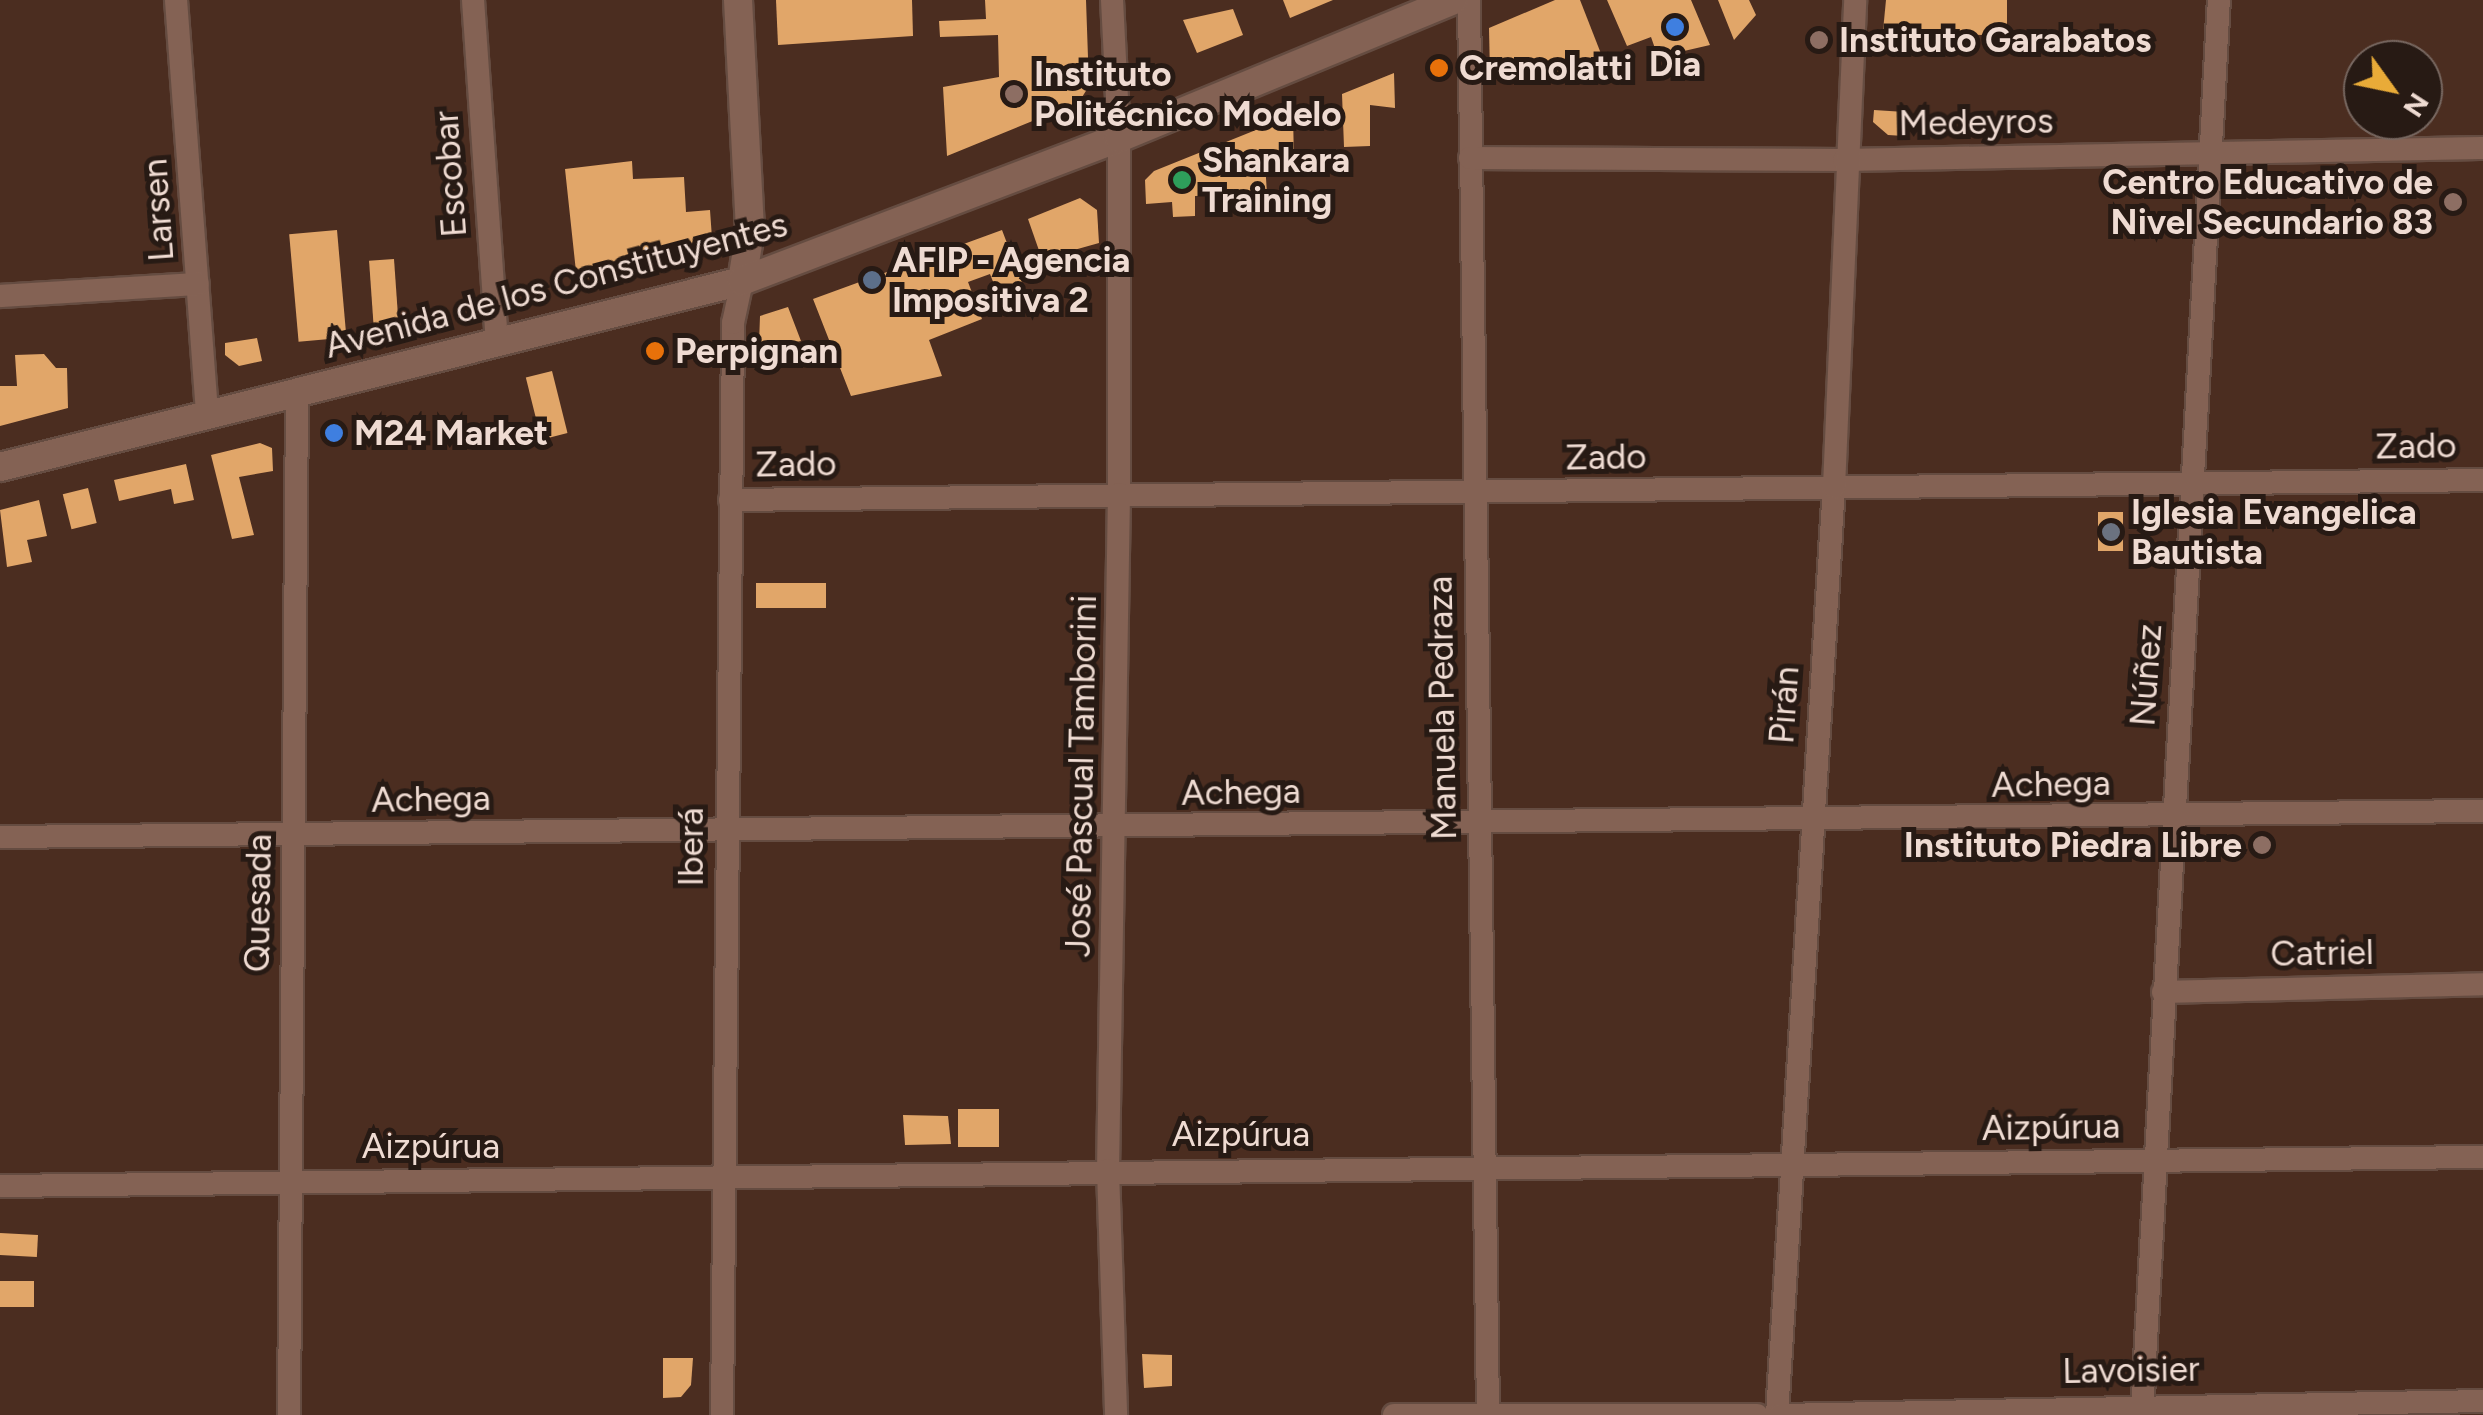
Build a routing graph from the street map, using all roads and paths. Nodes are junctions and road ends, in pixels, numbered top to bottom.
1 (176, 0) edge
2 (473, 0) edge
3 (738, 0) edge
4 (1112, 0) edge
5 (1453, 0) edge
6 (1469, 0) edge
7 (1856, 0) edge
8 (2219, 0) edge
9 (1119, 138) junction
10 (2483, 148) edge
11 (2211, 152) junction
12 (1470, 158) junction
13 (1844, 160) junction
14 (742, 281) junction
15 (198, 284) junction
16 (0, 296) edge
17 (497, 342) junction
18 (297, 393) junction
19 (207, 414) junction
20 (0, 467) edge
21 (2483, 480) edge
22 (2193, 486) junction
23 (1834, 487) junction
24 (1120, 494) junction
25 (1472, 494) junction
26 (730, 500) junction
27 (2483, 811) edge
28 (2172, 818) junction
29 (1812, 822) junction
30 (1479, 824) junction
31 (1118, 828) junction
32 (726, 831) junction
33 (294, 835) junction
34 (0, 837) edge
35 (2483, 984) edge
36 (2163, 992) junction
37 (2483, 1157) edge
38 (2155, 1160) junction
39 (1790, 1166) junction
40 (1484, 1168) junction
41 (1108, 1170) junction
42 (724, 1178) junction
43 (290, 1182) junction
44 (0, 1186) edge
45 (2483, 1400) edge
46 (2142, 1409) edge
47 (1488, 1414) edge
48 (288, 1415) edge
49 (722, 1415) edge
50 (1116, 1415) edge
51 (1394, 1415) edge
52 (1756, 1415) edge
53 (1778, 1415) edge

1 - 15 street, Larsen
2 - 17 street, Escobar
3 - 14 main road
4 - 9 street, José Pascual Tamborini
5 - 9 main road, Avenida de los Constituyentes
6 - 12 street, Manuela Pedraza
7 - 13 street, Pirán
8 - 11 street, Núñez
9 - 14 main road, Avenida de los Constituyentes
9 - 24 street, José Pascual Tamborini
10 - 11 street, Medeyros
11 - 13 street, Medeyros
11 - 22 street, Núñez
12 - 13 street, Medeyros
12 - 25 street, Manuela Pedraza
13 - 23 street, Pirán
14 - 17 main road, Avenida de los Constituyentes
14 - 26 street, Iberá
15 - 16 street
15 - 19 street, Larsen
17 - 18 main road, Avenida de los Constituyentes
18 - 19 main road, Avenida de los Constituyentes
18 - 33 street, Quesada
19 - 20 main road, Avenida de los Constituyentes
21 - 22 street, Zado
22 - 23 street, Zado
22 - 28 street, Núñez
23 - 25 street, Zado
23 - 29 street, Pirán
24 - 25 street, Zado
24 - 26 street, Zado
24 - 31 street, José Pascual Tamborini
25 - 30 street, Manuela Pedraza
26 - 32 street, Iberá
27 - 28 street, Achega
28 - 29 street, Achega
28 - 36 street, Núñez
29 - 30 street, Achega
29 - 39 street, Pirán
30 - 31 street, Achega
30 - 40 street, Manuela Pedraza
31 - 32 street, Achega
31 - 41 street, José Pascual Tamborini
32 - 33 street, Achega
32 - 42 street, Iberá
33 - 34 street, Achega
33 - 43 street, Quesada
35 - 36 street, Catriel
36 - 38 street, Núñez
37 - 38 street, Aizpúrua
38 - 39 street, Aizpúrua
38 - 46 street, Núñez
39 - 40 street, Aizpúrua
39 - 53 street, Pirán
40 - 41 street, Aizpúrua
40 - 47 street, Manuela Pedraza
41 - 42 street, Aizpúrua
41 - 50 street, José Pascual Tamborini
42 - 43 street, Aizpúrua
42 - 49 street, Iberá
43 - 44 street, Aizpúrua
43 - 48 street, Quesada
45 - 46 street, Lavoisier
46 - 53 street, Lavoisier
47 - 51 street
47 - 52 street

